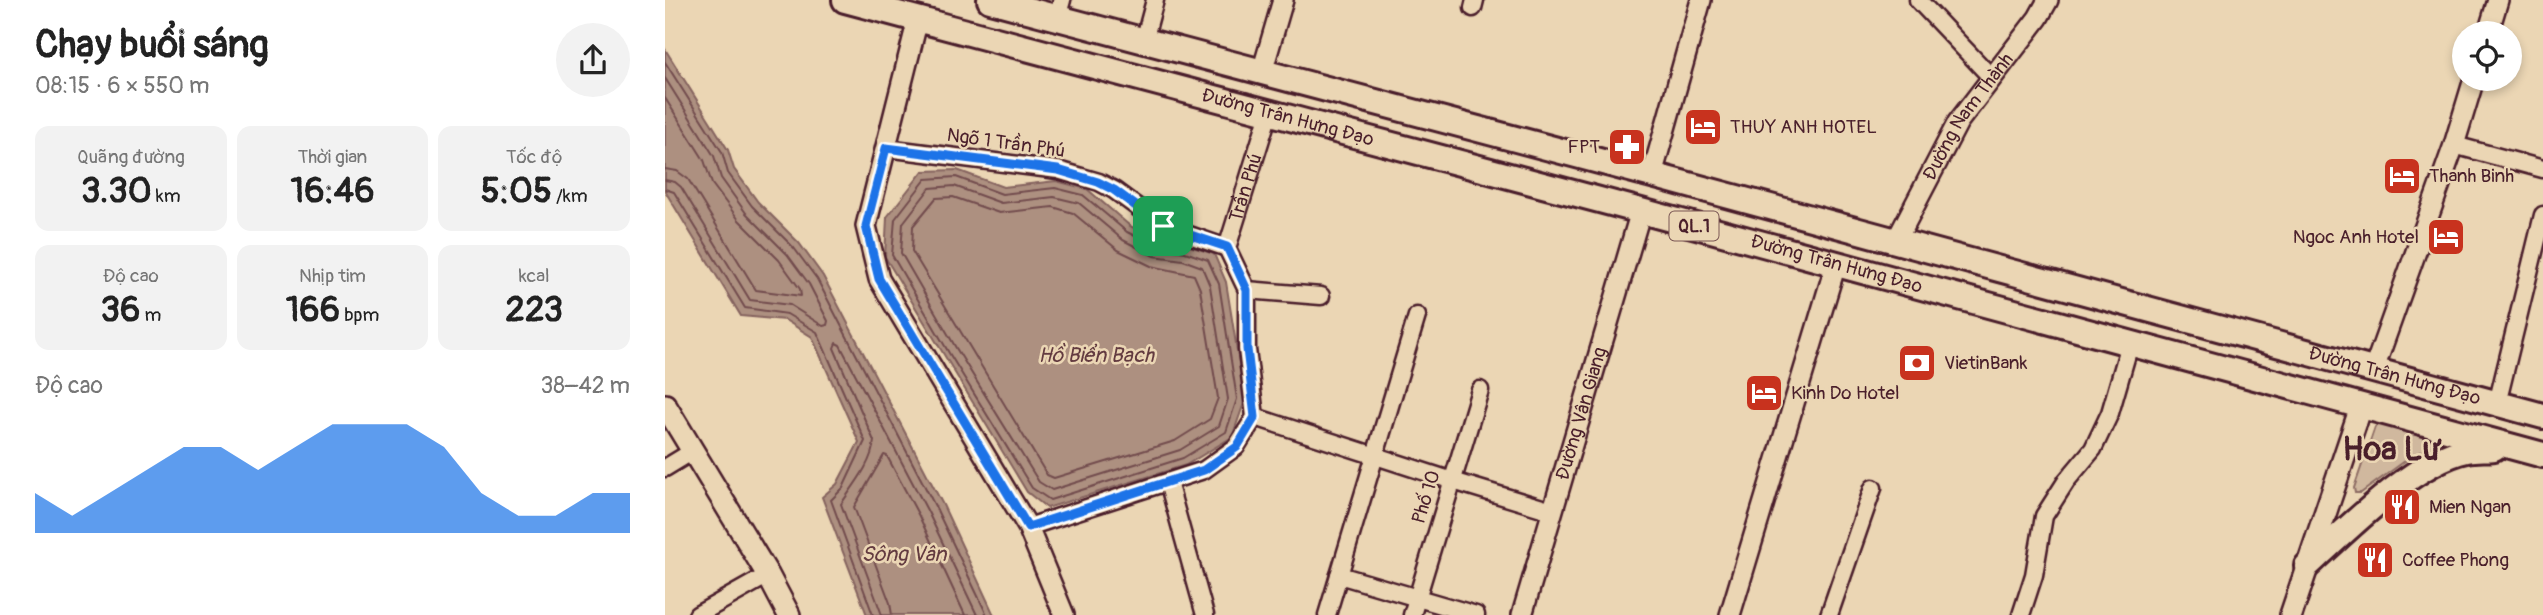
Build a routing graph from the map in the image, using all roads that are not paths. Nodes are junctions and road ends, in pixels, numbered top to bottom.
1 (845, 0) edge
2 (989, 0) edge
3 (1155, 0) edge
4 (1283, 0) edge
5 (1700, 0) edge
6 (1918, 0) edge
7 (2048, 0) edge
8 (2498, 0) edge
9 (1059, 9) edge
10 (918, 19) junction
11 (2492, 21) edge
12 (1144, 41) junction
13 (1262, 72) junction
14 (1992, 78) junction
15 (2470, 91) edge
16 (1260, 111) junction
17 (2454, 145) junction
18 (886, 148) junction
19 (2543, 169) edge
20 (1652, 175) junction
21 (1641, 211) junction
22 (2543, 215) edge
23 (1896, 241) junction
24 (1227, 247) junction
25 (1836, 264) junction
26 (1247, 290) junction
27 (1321, 296) dead end
28 (1417, 316) dead end
29 (2130, 344) junction
30 (2374, 372) junction
31 (1480, 390) dead end
32 (2497, 404) junction
33 (665, 405) edge
34 (2361, 407) junction
35 (2543, 416) edge
36 (1255, 417) junction
37 (2513, 447) junction
38 (693, 451) junction
39 (1375, 455) junction
40 (2543, 455) edge
41 (665, 468) edge
42 (1453, 481) junction
43 (1168, 482) junction
44 (1873, 488) dead end
45 (1552, 511) junction
46 (1028, 527) junction
47 (2307, 566) junction
48 (768, 575) junction
49 (1339, 575) junction
50 (1418, 597) junction
51 (697, 615) edge
52 (789, 615) edge
53 (1064, 615) edge
54 (1205, 615) edge
55 (1327, 615) edge
56 (1412, 615) edge
57 (1476, 615) edge
58 (1522, 615) edge
59 (1730, 615) edge
60 (1829, 615) edge
61 (2021, 615) edge
62 (2291, 615) edge

1 - 10 highway, Đường Trân Hưng Đạo / QL.1
2 - 9 highway, Đường Trân Hưng Đạo / QL.1
3 - 12 street
4 - 13 street
5 - 20 street
6 - 14 street
7 - 14 street, Đường Nam Thành
8 - 11 street
9 - 12 highway, Đường Trân Hưng Đạo / QL.1
10 - 16 highway, Đường Trân Hưng Đạo / QL.1
10 - 18 street
12 - 13 highway, Đường Trân Hưng Đạo / QL.1
13 - 16 highway
13 - 20 highway, Đường Trân Hưng Đạo / QL.1
14 - 23 street, Đường Nam Thành
15 - 17 street
16 - 21 highway, Đường Trân Hưng Đạo / QL.1
16 - 24 street, Trần Phú
17 - 19 street
17 - 30 street
18 - 24 street, Ngõ 1 Trần Phú
18 - 46 street
20 - 21 highway
20 - 23 highway, Đường Trân Hưng Đạo / QL.1
21 - 25 highway, Đường Trân Hưng Đạo / QL.1
21 - 45 street, Đường Vân Giang
22 - 32 street
23 - 30 highway, Đường Trân Hưng Đạo / QL.1
24 - 26 street, Trần Phú
25 - 29 highway, Đường Trân Hưng Đạo / QL.1
25 - 59 street
26 - 27 street
26 - 36 street, Trần Phú
28 - 39 street
29 - 34 highway, Đường Trân Hưng Đạo / QL.1
29 - 61 street
30 - 32 highway, Đường Trân Hưng Đạo / QL.1
30 - 34 highway
31 - 42 street, Phố 10
32 - 35 highway, Đường Trân Hưng Đạo / QL.1
33 - 38 main road
34 - 37 highway, Đường Trân Hưng Đạo / QL.1
34 - 47 main road
36 - 39 street
36 - 43 street
37 - 40 highway, Đường Trân Hưng Đạo / QL.1
37 - 47 highway
38 - 41 street
38 - 48 main road
39 - 42 street
39 - 49 street
42 - 45 street
42 - 50 street, Phố 10
43 - 46 street
43 - 54 street
44 - 60 street
45 - 58 street, Đường Vân Giang
46 - 53 street
47 - 62 main road
48 - 51 street
48 - 52 main road
49 - 50 street
49 - 55 street
50 - 56 street, Phố 10
50 - 57 street

